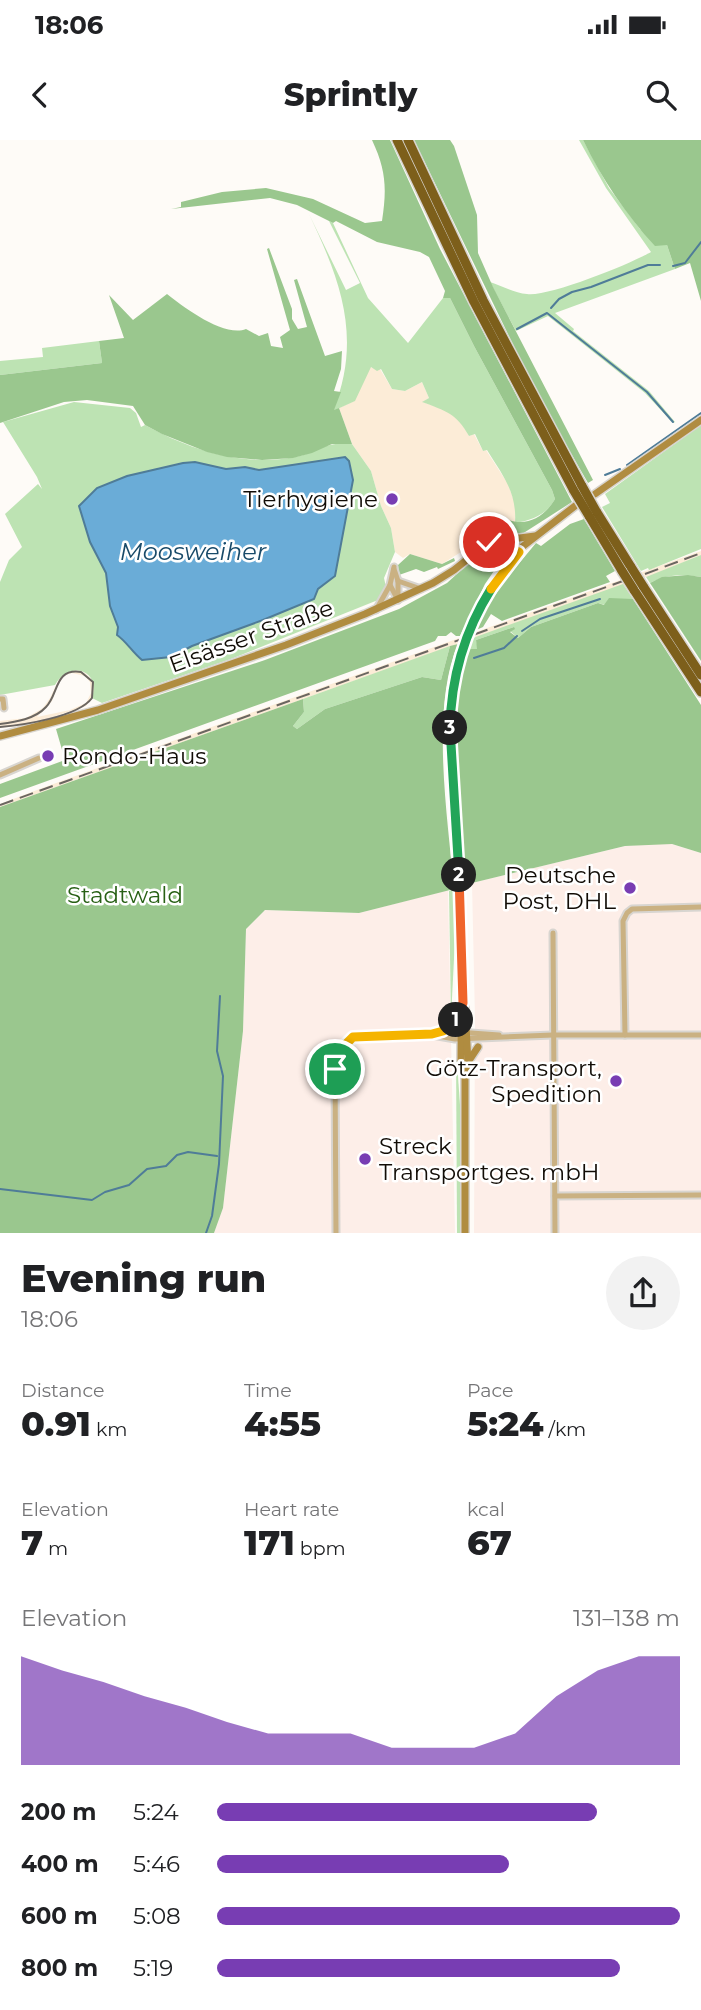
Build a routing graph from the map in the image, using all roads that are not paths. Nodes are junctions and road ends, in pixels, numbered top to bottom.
1 (397, 140) edge
2 (408, 140) edge
3 (701, 420) edge
4 (578, 489) junction
5 (595, 494) dead end
6 (575, 506) dead end
7 (535, 536) junction
8 (510, 540) junction
9 (500, 541) junction
10 (519, 552) junction
11 (398, 581) junction
12 (390, 585) junction
13 (638, 588) junction
14 (421, 589) junction
15 (397, 600) junction
16 (376, 610) junction
17 (701, 675) edge
18 (701, 692) edge
19 (0, 699) edge
20 (5, 708) dead end
21 (0, 736) edge
22 (39, 758) dead end
23 (0, 775) edge
24 (701, 907) edge
25 (553, 933) dead end
26 (463, 1003) junction
27 (453, 1024) joint
28 (443, 1031) junction
29 (432, 1034) junction
30 (554, 1035) junction
31 (625, 1035) junction
32 (701, 1035) edge
33 (464, 1036) junction
34 (504, 1036) junction
35 (488, 1039) junction
36 (478, 1047) joint
37 (467, 1067) junction
38 (701, 1195) edge
39 (555, 1196) junction
40 (336, 1233) edge
41 (465, 1233) edge
42 (555, 1233) edge

1 - 4 highway
2 - 4 highway
3 - 5 main road
4 - 13 highway, bridge
6 - 7 main road
7 - 8 main road, Elsässer Straße
7 - 10 main road
8 - 9 main road, Elsässer Straße
8 - 10 main road
9 - 10 main road
9 - 14 main road, Elsässer Straße
10 - 26 main road, bridge
11 - 12 street
11 - 14 street
11 - 15 street
12 - 15 street
12 - 16 street
13 - 17 highway
13 - 18 highway
14 - 15 main road, Elsässer Straße
15 - 16 main road, Elsässer Straße
16 - 21 main road, Elsässer Straße
19 - 20 street
22 - 23 street
24 - 31 street
25 - 30 street
26 - 27 main road
26 - 33 main road
27 - 28 street
28 - 29 street
28 - 33 street
29 - 33 street
29 - 40 street
30 - 31 street
30 - 34 street
30 - 39 street
31 - 32 street
33 - 34 street
33 - 35 street
33 - 37 main road
34 - 35 street
35 - 36 street
36 - 37 main road
37 - 41 main road
38 - 39 street
39 - 42 street

